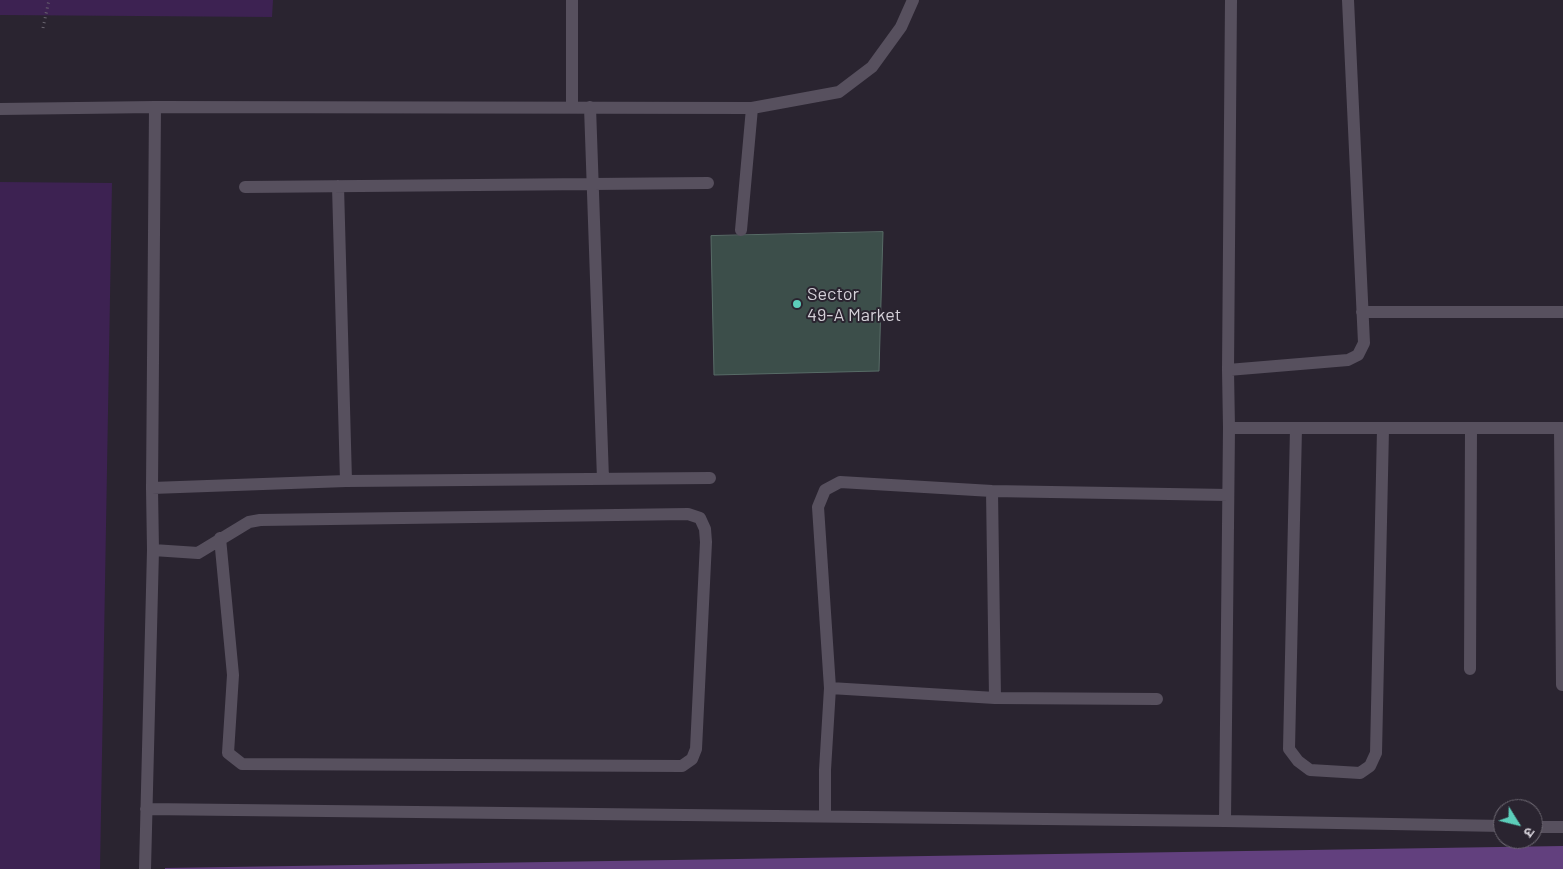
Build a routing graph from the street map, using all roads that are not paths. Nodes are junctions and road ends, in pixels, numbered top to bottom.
1 (572, 0) edge
2 (913, 0) edge
3 (1231, 0) edge
4 (1348, 0) edge
5 (155, 106) junction
6 (572, 107) junction
7 (590, 107) junction
8 (752, 108) junction
9 (0, 109) edge
10 (708, 183) dead end
11 (594, 184) junction
12 (338, 186) junction
13 (245, 187) dead end
14 (740, 230) dead end
15 (1362, 312) junction
16 (1563, 312) edge
17 (1228, 370) junction
18 (1229, 428) junction
19 (1296, 428) junction
20 (1383, 428) junction
21 (1471, 428) junction
22 (1561, 428) edge
23 (710, 478) dead end
24 (603, 479) junction
25 (346, 481) junction
26 (152, 488) junction
27 (992, 491) junction
28 (1228, 495) junction
29 (220, 538) junction
30 (153, 550) junction
31 (1470, 669) dead end
32 (1562, 685) edge
33 (830, 688) junction
34 (995, 698) junction
35 (1157, 699) dead end
36 (146, 809) junction
37 (825, 816) junction
38 (1225, 821) junction
39 (1493, 826) edge
40 (1543, 826) edge
41 (1563, 827) edge
42 (145, 869) edge

1 - 6 street
2 - 8 street
3 - 17 street
4 - 15 street
5 - 6 street
5 - 9 street
5 - 26 street
6 - 7 street
7 - 8 street
7 - 11 street
8 - 14 street
10 - 11 street
11 - 12 street
11 - 24 street
12 - 13 street
12 - 25 street
15 - 16 street
15 - 17 street
17 - 18 street
18 - 19 street
18 - 28 street
19 - 20 street
19 - 20 street
20 - 21 street
21 - 22 street
21 - 31 street
22 - 32 street
23 - 24 street
24 - 25 street
25 - 26 street
26 - 30 street
27 - 28 street
27 - 33 street
27 - 34 street
28 - 38 street
29 - 29 street
29 - 30 street
30 - 36 street
33 - 34 street
33 - 37 street
34 - 35 street
36 - 37 street
36 - 42 street
37 - 38 street
38 - 39 street
40 - 41 street

